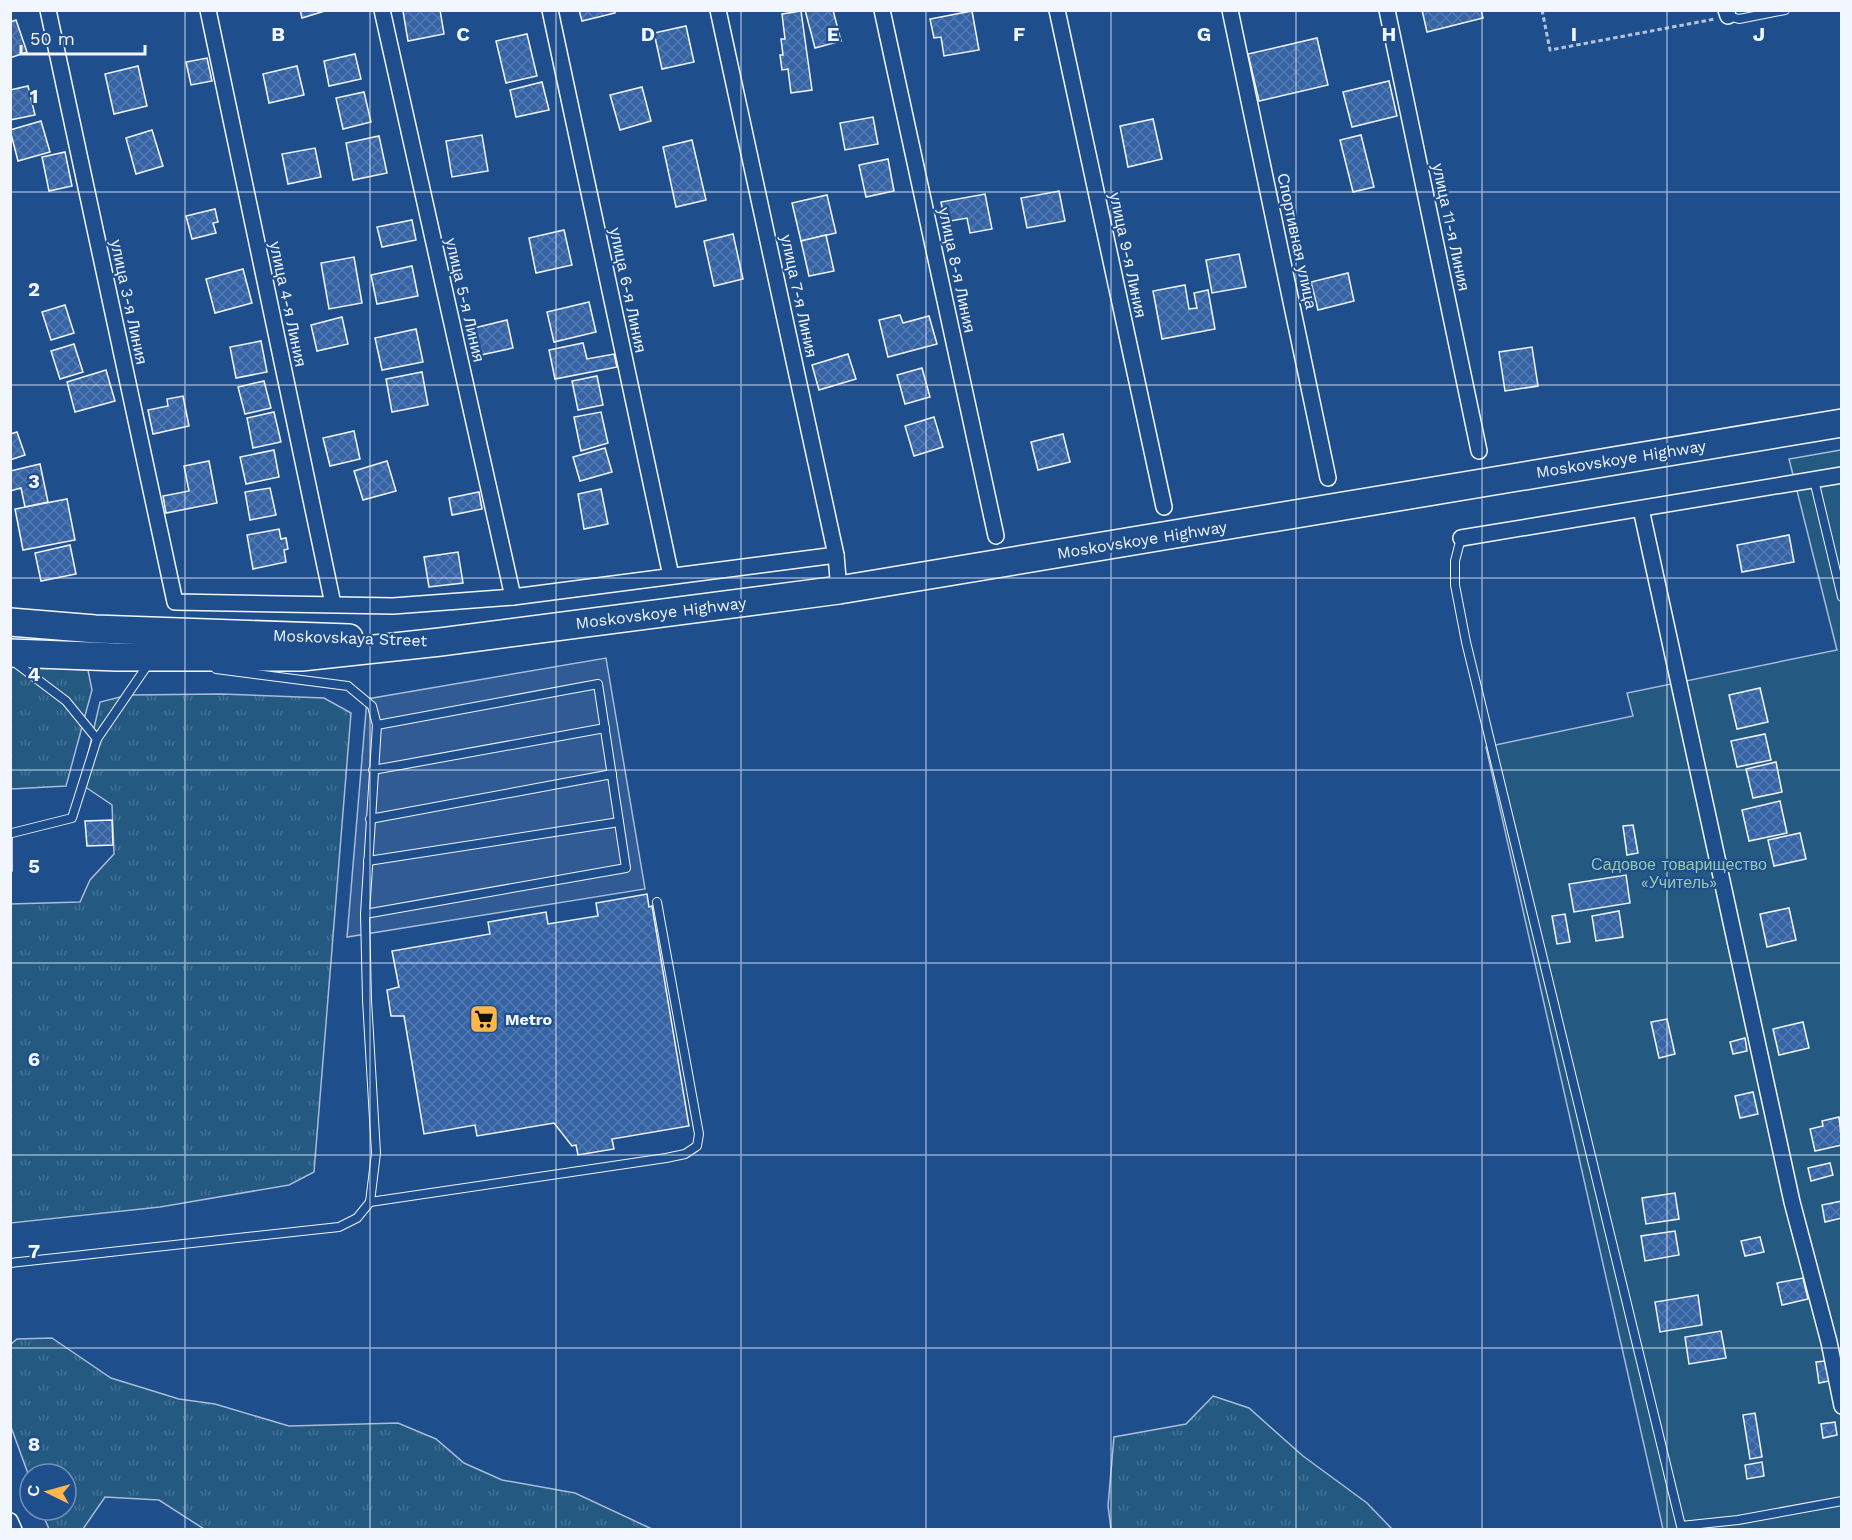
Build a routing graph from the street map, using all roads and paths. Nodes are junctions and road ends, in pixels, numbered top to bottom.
1 (48, 10) edge
2 (208, 10) edge
3 (382, 10) edge
4 (550, 10) edge
5 (718, 10) edge
6 (882, 10) edge
7 (1057, 10) edge
8 (1230, 10) edge
9 (1387, 10) edge
10 (1542, 10) edge
11 (1785, 10) edge
12 (1727, 13) edge
13 (1842, 423) edge
14 (1479, 451) dead end
15 (1842, 475) edge
16 (1328, 478) dead end
17 (1814, 480) junction
18 (1164, 507) dead end
19 (1641, 509) junction
20 (996, 536) dead end
21 (1461, 538) joint
22 (837, 555) junction
23 (671, 576) junction
24 (839, 590) junction
25 (513, 597) junction
26 (1842, 597) edge
27 (333, 604) junction
28 (10, 622) edge
29 (440, 642) junction
30 (10, 653) edge
31 (153, 657) junction
32 (10, 658) edge
33 (220, 663) junction
34 (199, 666) dead end
35 (377, 725) junction
36 (605, 728) junction
37 (97, 739) junction
38 (373, 770) junction
39 (612, 774) junction
40 (370, 819) junction
41 (619, 822) junction
42 (12, 833) dead end
43 (368, 861) junction
44 (657, 902) dead end
45 (365, 914) junction
46 (370, 1202) junction
47 (10, 1263) edge
48 (1842, 1406) edge
49 (1842, 1501) edge
50 (10, 1521) edge
51 (14, 1530) edge

1 - 27 street, улица 3-я Линия
2 - 27 street, улица 4-я Линия
3 - 25 street, улица 5-я Линия
4 - 23 street, улица 6-я Линия
5 - 22 street, улица 7-я Линия
6 - 20 street, улица 8-я Линия
7 - 18 street, улица 9-я Линия
8 - 16 street, Спортивная улица
9 - 14 street, улица 11-я Линия
10 - 12 path
11 - 12 lane
13 - 24 highway, Moskovskoye Highway
15 - 17 street
17 - 19 street
17 - 26 lane
19 - 21 street
19 - 48 street
21 - 49 lane
22 - 23 street
22 - 24 street, улица 7-я Линия
23 - 25 street
24 - 29 highway, Moskovskoye Highway
25 - 27 street
28 - 29 highway, Moskovskaya Street
29 - 33 highway, Moskovskaya Street
30 - 31 highway, Moskovskaya Street
31 - 33 highway, Moskovskaya Street
31 - 34 lane
31 - 37 lane
32 - 37 lane
33 - 35 lane
35 - 36 lane
35 - 38 lane
36 - 38 lane
36 - 39 lane
37 - 42 lane
38 - 40 lane
39 - 40 lane
39 - 41 lane
40 - 43 lane
41 - 43 lane
41 - 45 lane
43 - 45 lane
44 - 46 lane
45 - 46 lane
46 - 47 lane
50 - 51 street

